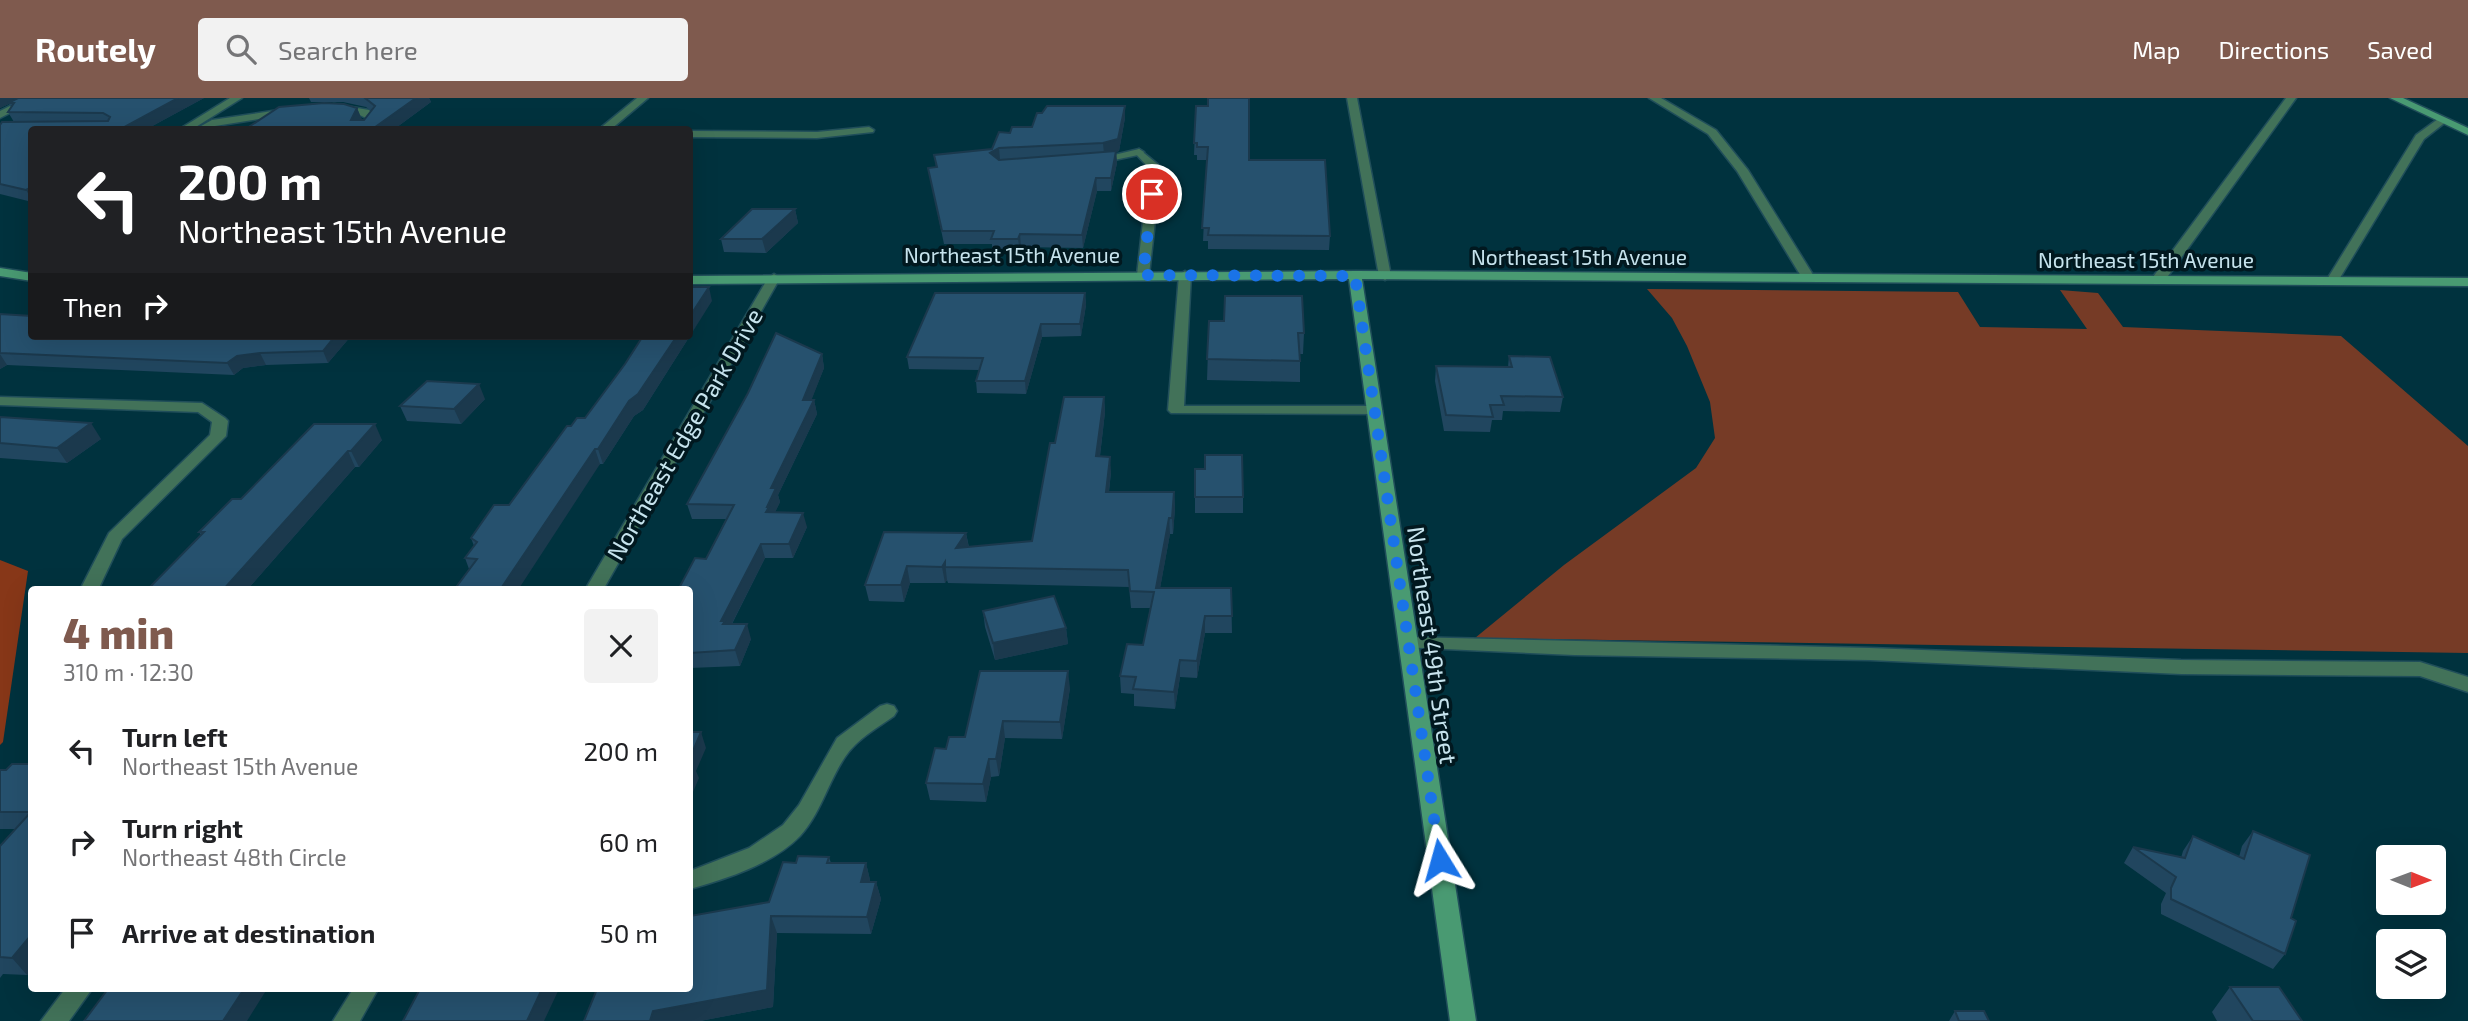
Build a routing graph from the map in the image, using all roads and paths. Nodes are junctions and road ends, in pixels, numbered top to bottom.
1 (34, 98) edge
2 (237, 98) edge
3 (643, 98) edge
4 (1352, 98) edge
5 (1654, 98) edge
6 (2291, 98) edge
7 (2395, 98) edge
8 (0, 115) edge
9 (2442, 121) junction
10 (190, 126) edge
11 (209, 126) edge
12 (365, 126) edge
13 (608, 126) edge
14 (869, 130) dead end
15 (2468, 132) edge
16 (693, 134) edge
17 (1081, 161) edge
18 (0, 272) edge
19 (1143, 275) junction
20 (1185, 275) junction
21 (28, 276) edge
22 (1355, 276) junction
23 (1385, 276) junction
24 (774, 278) junction
25 (1809, 278) junction
26 (693, 279) edge
27 (2158, 280) junction
28 (2332, 281) junction
29 (2468, 282) edge
30 (0, 401) edge
31 (1374, 411) junction
32 (91, 586) edge
33 (596, 586) edge
34 (1408, 643) junction
35 (2468, 685) edge
36 (887, 711) dead end
37 (693, 879) edge
38 (78, 992) edge
39 (364, 992) edge
40 (54, 1021) edge
41 (346, 1021) edge
42 (1463, 1021) edge

1 - 8 street
2 - 10 street
3 - 13 street
4 - 23 street
5 - 25 street
6 - 27 street
7 - 9 street
9 - 15 street
9 - 28 street
11 - 12 street
14 - 16 street
17 - 19 street
18 - 21 street
19 - 20 street, Northeast 15th Avenue
19 - 24 street, Northeast 15th Avenue
20 - 22 street, Northeast 15th Avenue
20 - 31 street
22 - 23 street, Northeast 15th Avenue
22 - 31 street, Northeast 49th Street
23 - 25 street, Northeast 15th Avenue
24 - 26 street, Northeast 15th Avenue
24 - 33 street, Northeast Edge Park Drive
25 - 27 street, Northeast 15th Avenue
27 - 28 street, Northeast 15th Avenue
28 - 29 street, Northeast 15th Avenue
30 - 32 street
31 - 34 street, Northeast 49th Street
34 - 35 street
34 - 42 street, Northeast 49th Street
36 - 37 street
38 - 40 street
39 - 41 street

